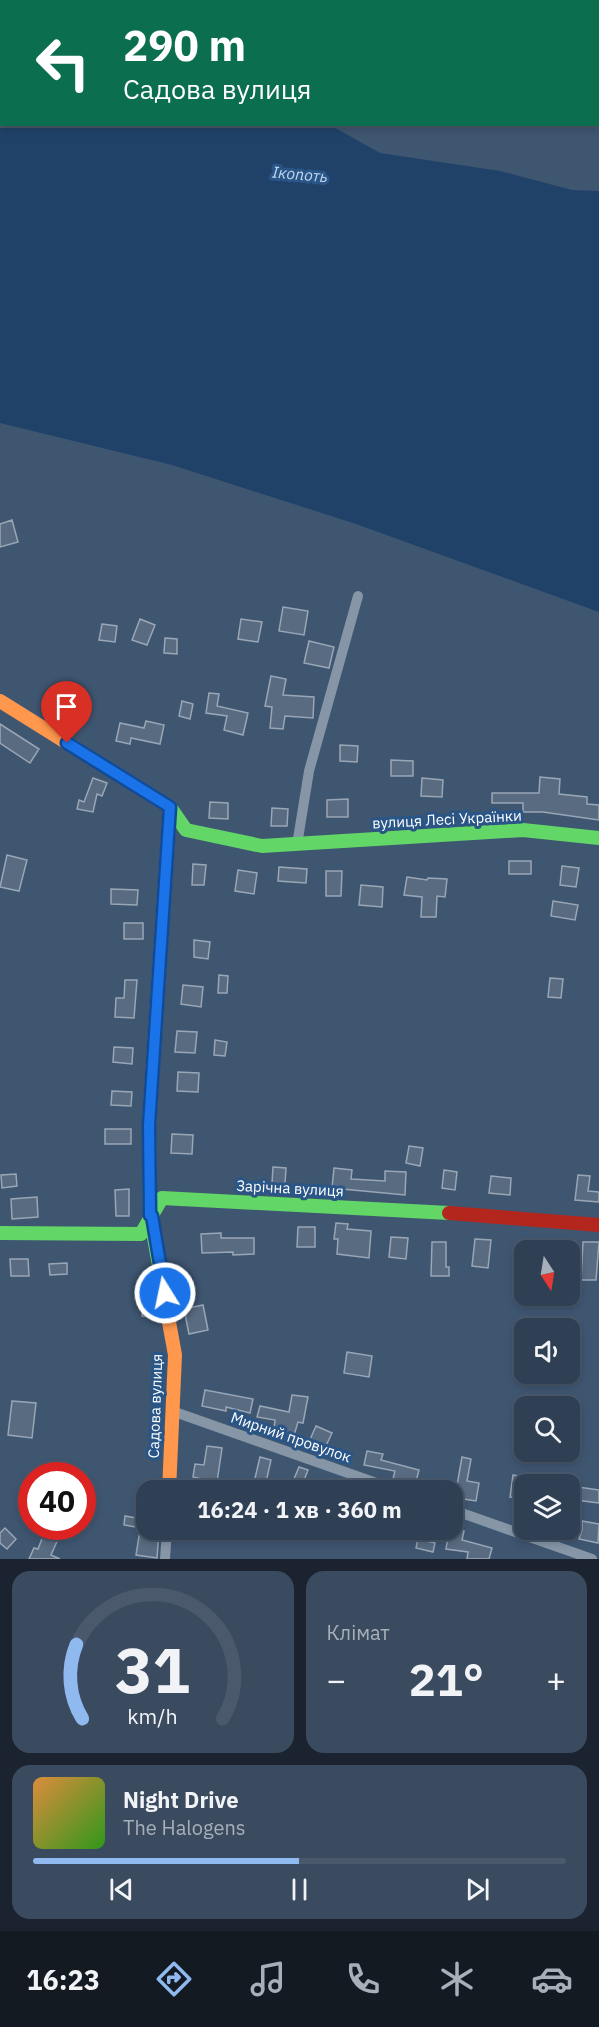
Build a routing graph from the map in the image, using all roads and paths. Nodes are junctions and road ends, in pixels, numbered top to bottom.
1 (358, 596) dead end
2 (0, 701) edge
3 (170, 807) junction
4 (599, 838) edge
5 (297, 845) junction
6 (152, 1216) junction
7 (599, 1225) edge
8 (0, 1233) edge
9 (172, 1411) junction
10 (169, 1480) edge
11 (368, 1480) edge
12 (463, 1514) edge
13 (166, 1540) edge
14 (165, 1559) edge
15 (592, 1559) edge

1 - 5 street
2 - 3 street
3 - 5 street, вулиця Лесі Українки
3 - 6 street, Садова вулиця
4 - 5 street, вулиця Лесі Українки
6 - 7 street, Зарічна вулиця
6 - 8 street, Зарічна вулиця
6 - 9 street, Садова вулиця
9 - 10 street, Садова вулиця
9 - 11 street, Мирний провулок
12 - 15 street
13 - 14 street

